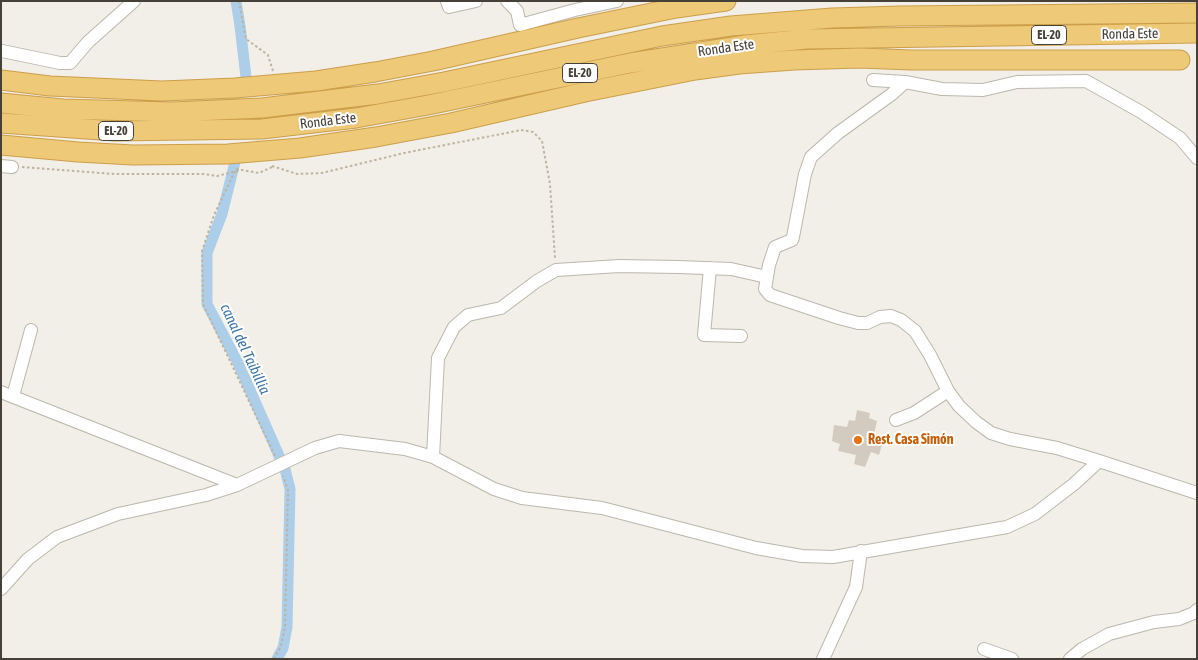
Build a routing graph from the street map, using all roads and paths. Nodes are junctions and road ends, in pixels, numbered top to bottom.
1 (134, 1) edge
2 (238, 1) edge
3 (447, 1) edge
4 (476, 1) edge
5 (507, 1) edge
6 (617, 1) edge
7 (726, 1) edge
8 (1044, 1) edge
9 (1197, 13) edge
10 (764, 22) junction
11 (1197, 33) edge
12 (901, 37) junction
13 (2, 51) edge
14 (1188, 60) edge
15 (267, 79) junction
16 (1, 80) edge
17 (873, 80) dead end
18 (905, 82) junction
19 (1, 103) edge
20 (1, 123) edge
21 (1, 145) edge
22 (265, 157) junction
23 (1197, 158) edge
24 (232, 161) junction
25 (7, 167) edge
26 (272, 167) junction
27 (241, 170) junction
28 (710, 268) junction
29 (556, 270) junction
30 (767, 277) junction
31 (31, 330) dead end
32 (741, 336) dead end
33 (948, 391) junction
34 (7, 394) edge
35 (896, 420) dead end
36 (433, 457) junction
37 (1099, 461) junction
38 (280, 466) junction
39 (237, 485) junction
40 (1197, 493) edge
41 (861, 551) junction
42 (1, 589) edge
43 (1197, 610) edge
44 (984, 650) dead end
45 (274, 659) edge
46 (823, 659) edge
47 (1012, 659) edge
48 (1070, 659) edge

1 - 13 street
2 - 15 path
3 - 4 street
5 - 6 street
7 - 15 highway
8 - 10 highway, EL-20
9 - 10 highway, Ronda Este / EL-20
10 - 19 highway, Ronda Este / EL-20
11 - 12 highway, Ronda Este / EL-20
12 - 14 highway, EL-20
12 - 20 highway, Ronda Este / EL-20
14 - 22 highway
15 - 16 highway
17 - 18 street
18 - 23 street
18 - 30 street
21 - 24 highway
22 - 24 highway
22 - 26 path
24 - 27 path
24 - 38 path
25 - 27 path
26 - 27 path
26 - 29 path
28 - 29 street
28 - 30 street
28 - 32 street
29 - 36 street
30 - 33 street
31 - 34 street
33 - 35 street
33 - 37 street
34 - 39 street
36 - 38 street
36 - 41 street
37 - 40 street
37 - 41 street
38 - 39 street
38 - 45 path
39 - 42 street
41 - 46 street
43 - 48 street
44 - 47 street

